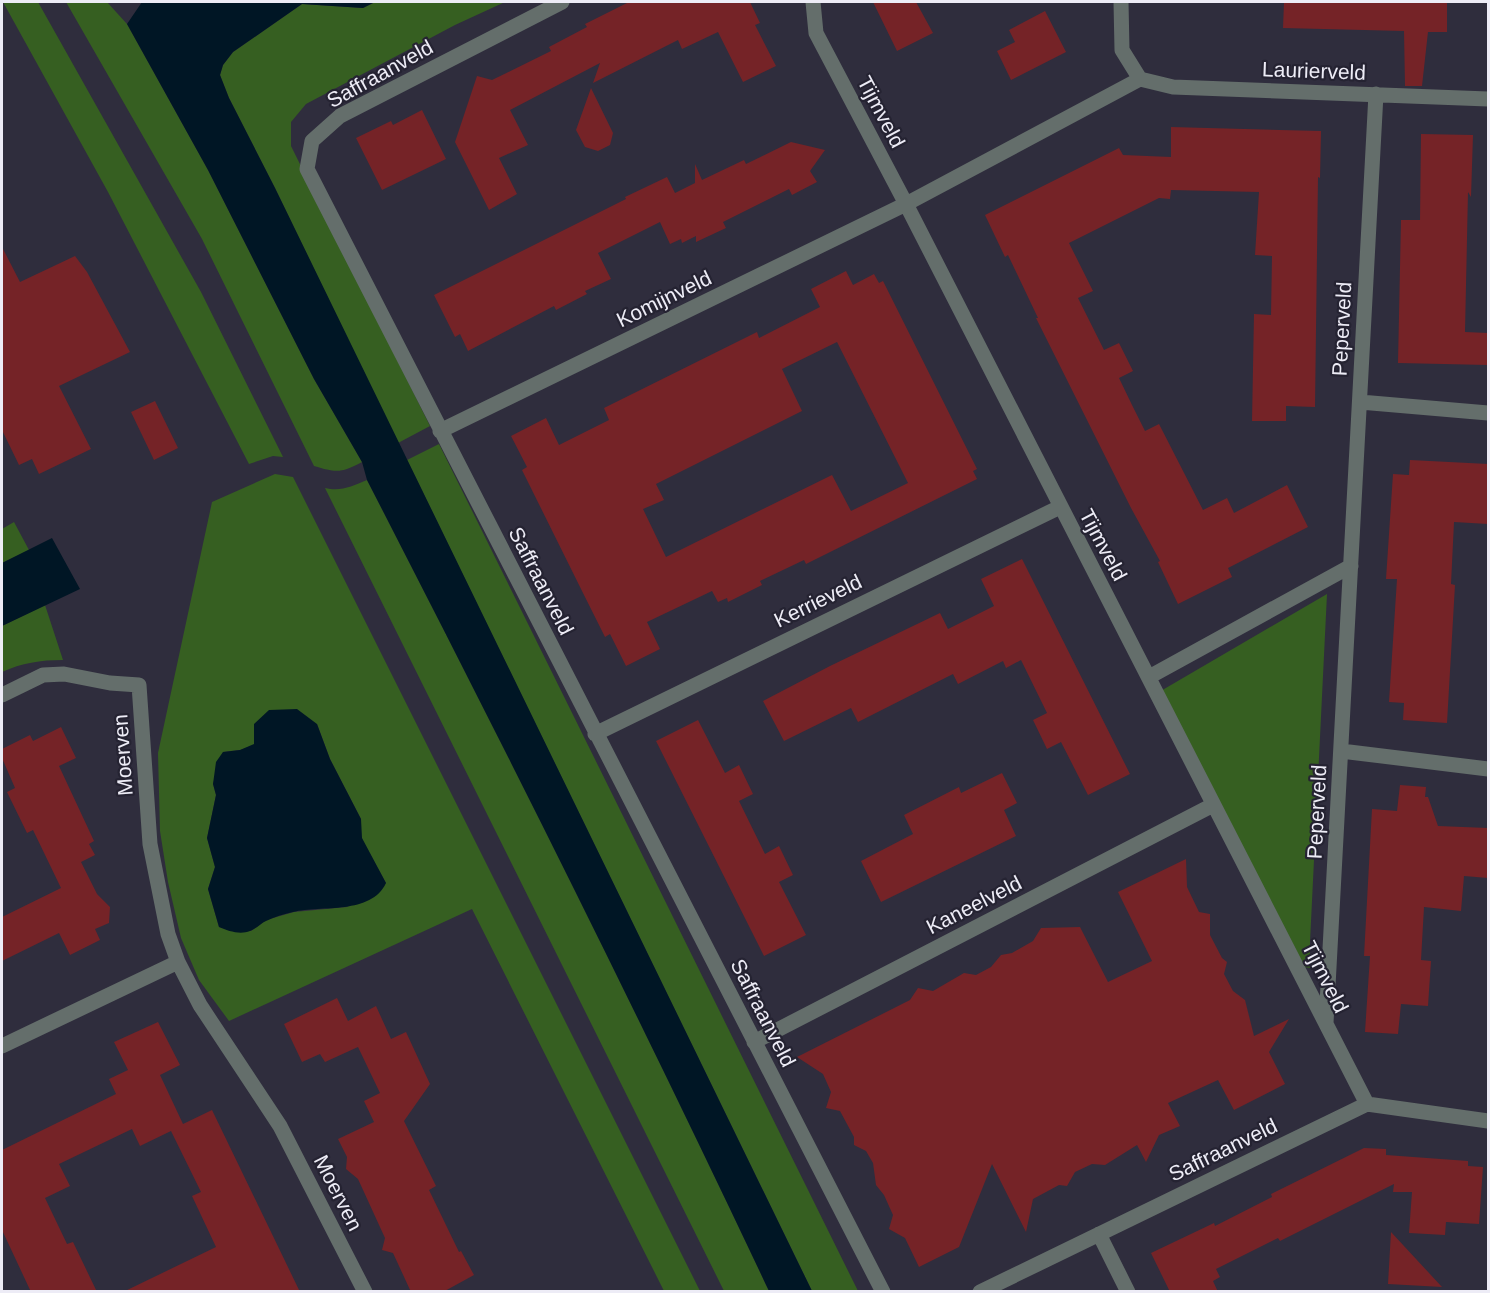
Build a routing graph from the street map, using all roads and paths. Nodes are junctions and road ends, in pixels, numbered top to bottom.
1 (562, 2) edge
2 (813, 2) edge
3 (1121, 2) edge
4 (1140, 79) junction
5 (1376, 94) junction
6 (1488, 99) edge
7 (906, 204) junction
8 (1360, 402) junction
9 (1488, 413) edge
10 (440, 431) junction
11 (1060, 507) junction
12 (1351, 566) junction
13 (1149, 677) junction
14 (2, 695) edge
15 (596, 734) junction
16 (1341, 751) junction
17 (1488, 769) edge
18 (1213, 805) junction
19 (178, 962) junction
20 (1326, 1024) junction
21 (754, 1042) junction
22 (2, 1046) edge
23 (1367, 1104) junction
24 (1488, 1121) edge
25 (1099, 1234) junction
26 (365, 1292) edge
27 (883, 1292) edge
28 (980, 1292) edge
29 (1128, 1292) edge

1 - 10 street, Saffraanveld
2 - 7 street, Tijmveld
3 - 4 street
4 - 5 street, Laurierveld
4 - 7 street
5 - 6 street, Laurierveld
5 - 8 street, Peperveld
7 - 10 street, Komijnveld
7 - 11 street, Tijmveld
8 - 9 street
8 - 12 street, Peperveld
10 - 15 street, Saffraanveld
11 - 13 street, Tijmveld
11 - 15 street, Kerrieveld
12 - 13 street
12 - 16 street, Peperveld
13 - 18 street, Tijmveld
14 - 19 street, Moerven
15 - 21 street, Saffraanveld
16 - 17 street
16 - 20 street, Peperveld
18 - 20 street, Tijmveld
18 - 21 street, Kaneelveld
19 - 22 street
19 - 26 street, Moerven
20 - 23 street, Tijmveld
21 - 27 street, Saffraanveld
23 - 24 street
23 - 25 street, Saffraanveld
25 - 28 street, Saffraanveld
25 - 29 street

